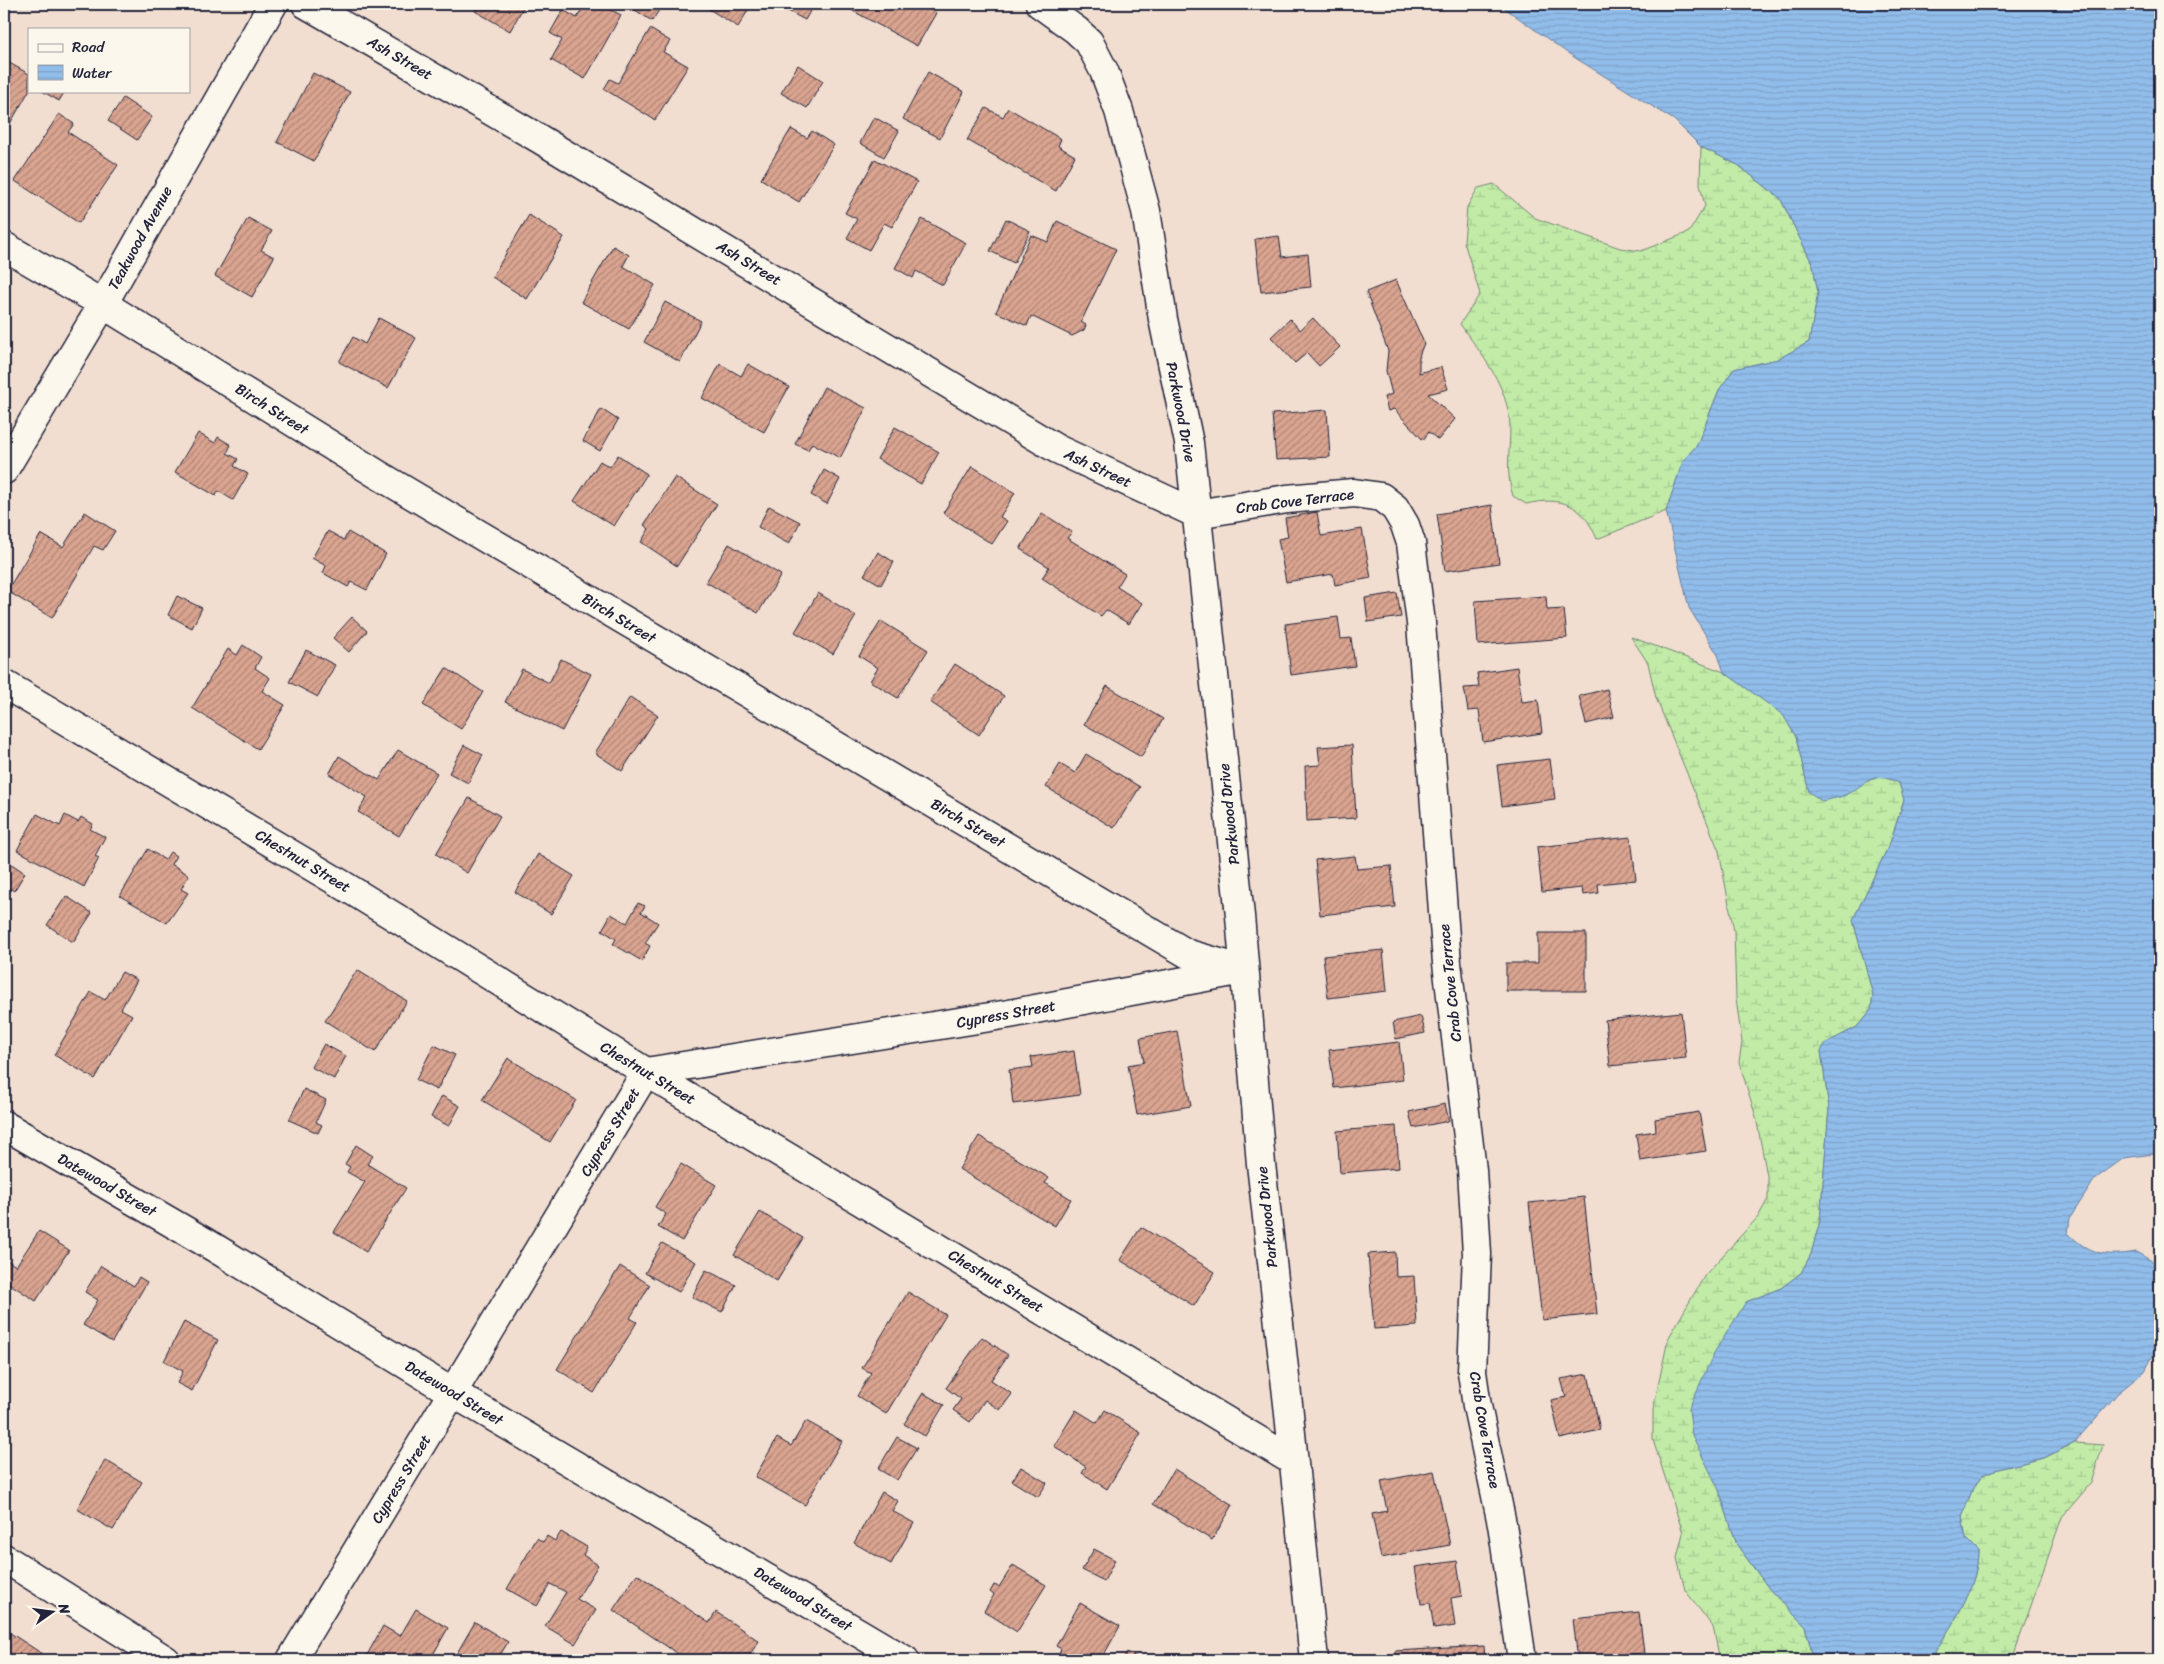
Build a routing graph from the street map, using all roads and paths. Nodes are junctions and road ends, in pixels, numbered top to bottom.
1 (272, 4) edge
2 (306, 4) edge
3 (1040, 4) edge
4 (4, 246) edge
5 (103, 304) junction
6 (4, 470) edge
7 (1197, 514) junction
8 (4, 684) edge
9 (1244, 970) junction
10 (646, 1072) junction
11 (4, 1125) edge
12 (454, 1393) junction
13 (1293, 1461) junction
14 (4, 1558) edge
15 (166, 1660) edge
16 (291, 1660) edge
17 (905, 1660) edge
18 (1314, 1660) edge
19 (1522, 1660) edge

1 - 5 street, Teakwood Avenue
2 - 7 street, Ash Street
3 - 7 street, Parkwood Drive
4 - 5 street, Birch Street
5 - 6 street, Teakwood Avenue
5 - 9 street, Birch Street
7 - 9 street, Parkwood Drive
7 - 19 street, Crab Cove Terrace
8 - 10 street, Chestnut Street
9 - 10 street, Cypress Street
9 - 13 street, Parkwood Drive
10 - 12 street, Cypress Street
10 - 13 street, Chestnut Street
11 - 12 street, Datewood Street
12 - 16 street, Cypress Street
12 - 17 street, Datewood Street
13 - 18 street, Parkwood Drive
14 - 15 street

